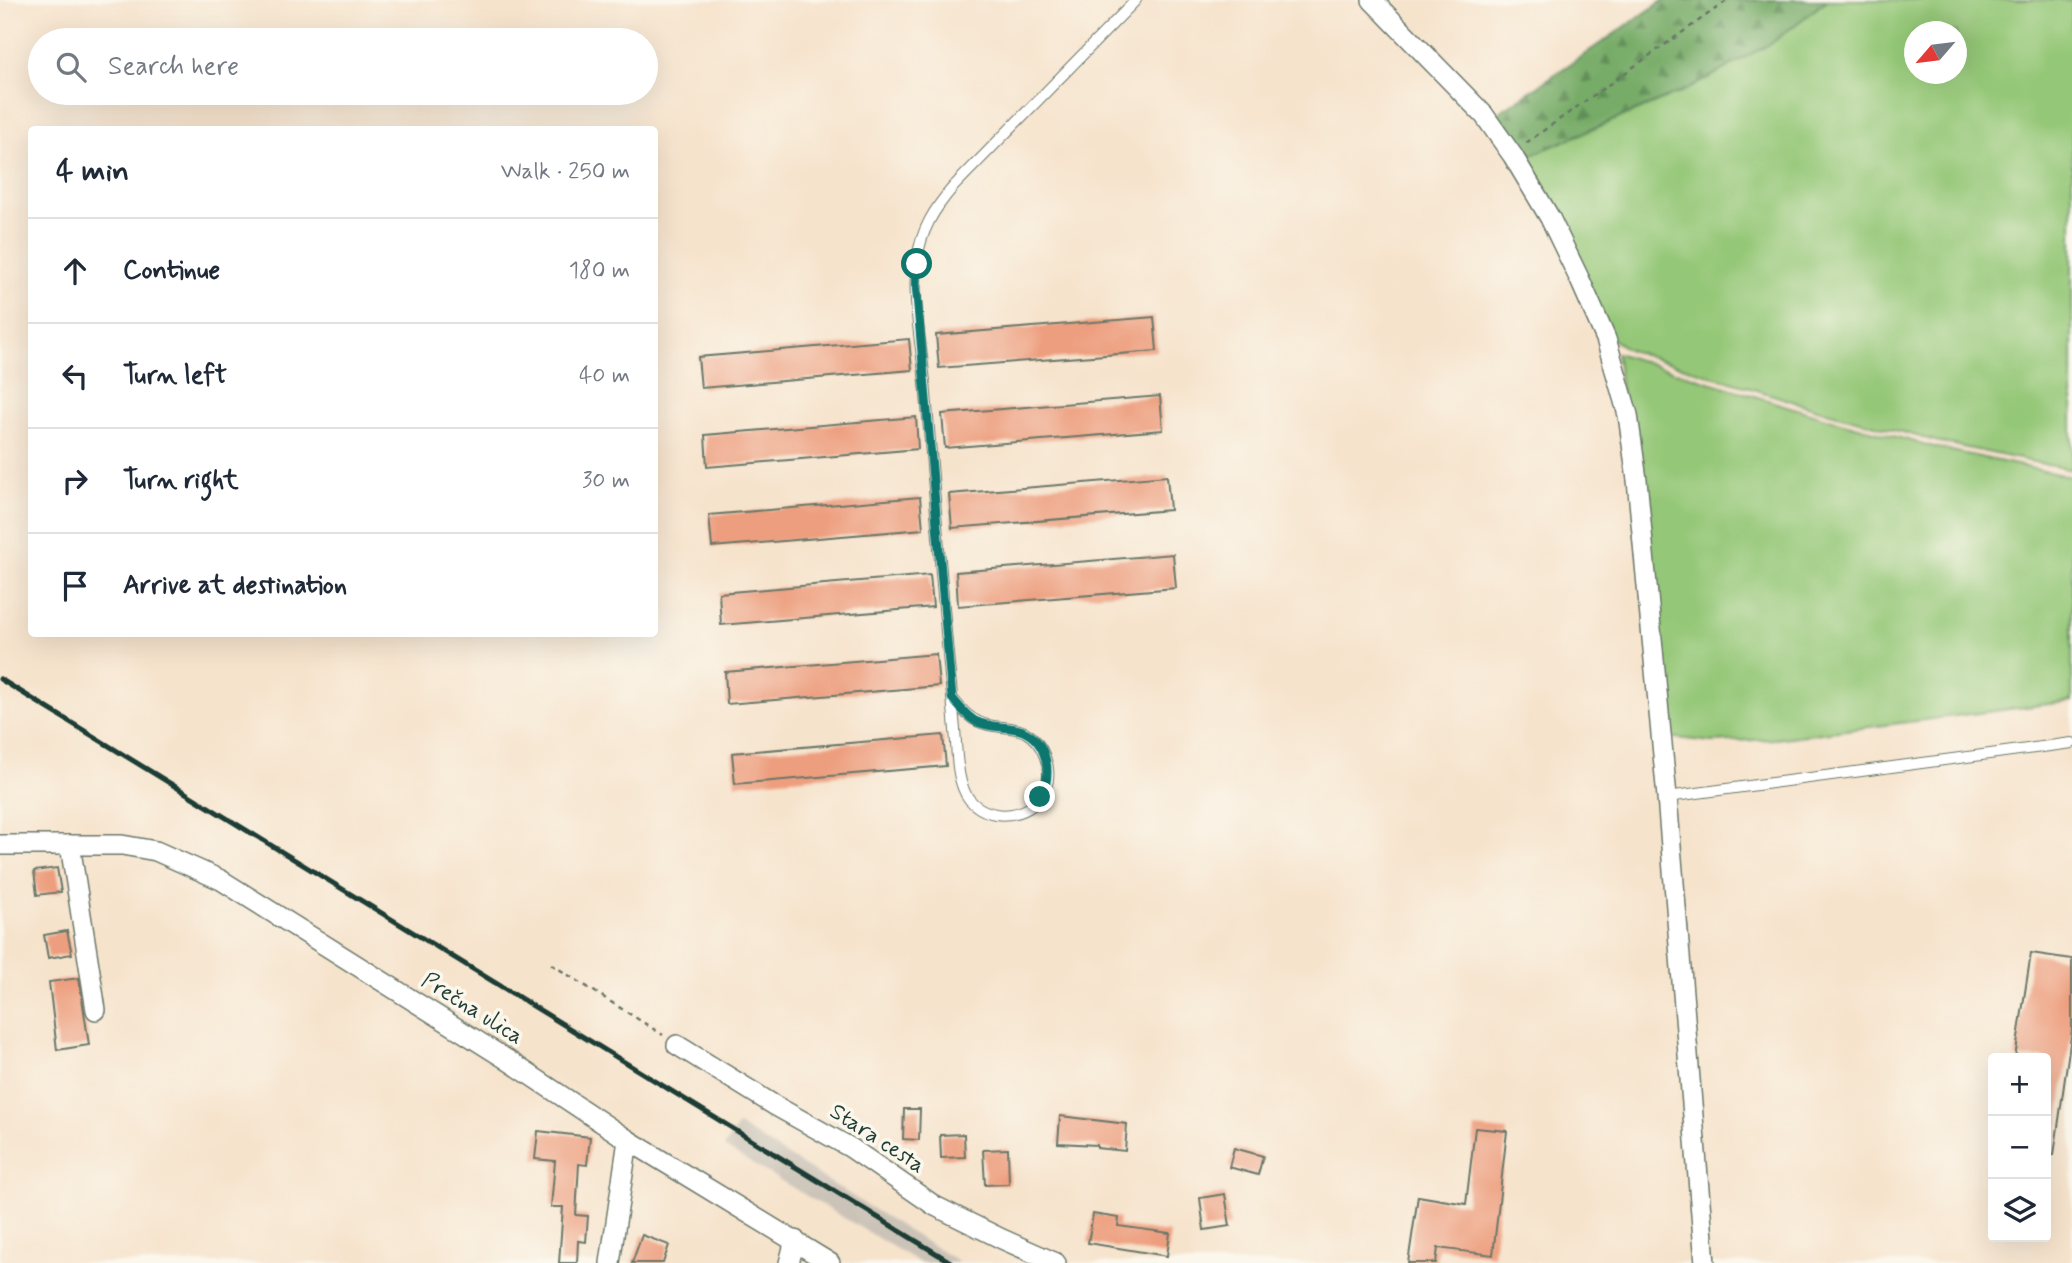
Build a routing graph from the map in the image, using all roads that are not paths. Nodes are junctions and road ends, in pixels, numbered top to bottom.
1 (1136, 0) edge
2 (1372, 0) edge
3 (952, 698) junction
4 (2072, 743) edge
5 (1667, 797) junction
6 (0, 845) edge
7 (70, 845) junction
8 (96, 1010) dead end
9 (677, 1045) road end
10 (628, 1140) junction
11 (795, 1240) junction
12 (610, 1263) edge
13 (789, 1263) edge
14 (830, 1263) edge
15 (1056, 1263) edge
16 (1705, 1263) edge

1 - 3 lane
2 - 5 street
3 - 3 lane
4 - 5 lane
5 - 16 street
6 - 7 street, Prečna ulica
7 - 8 street
7 - 10 street, Prečna ulica
9 - 15 street, Stara cesta
10 - 11 street, Prečna ulica
10 - 12 street
11 - 13 street
11 - 14 street, Prečna ulica

